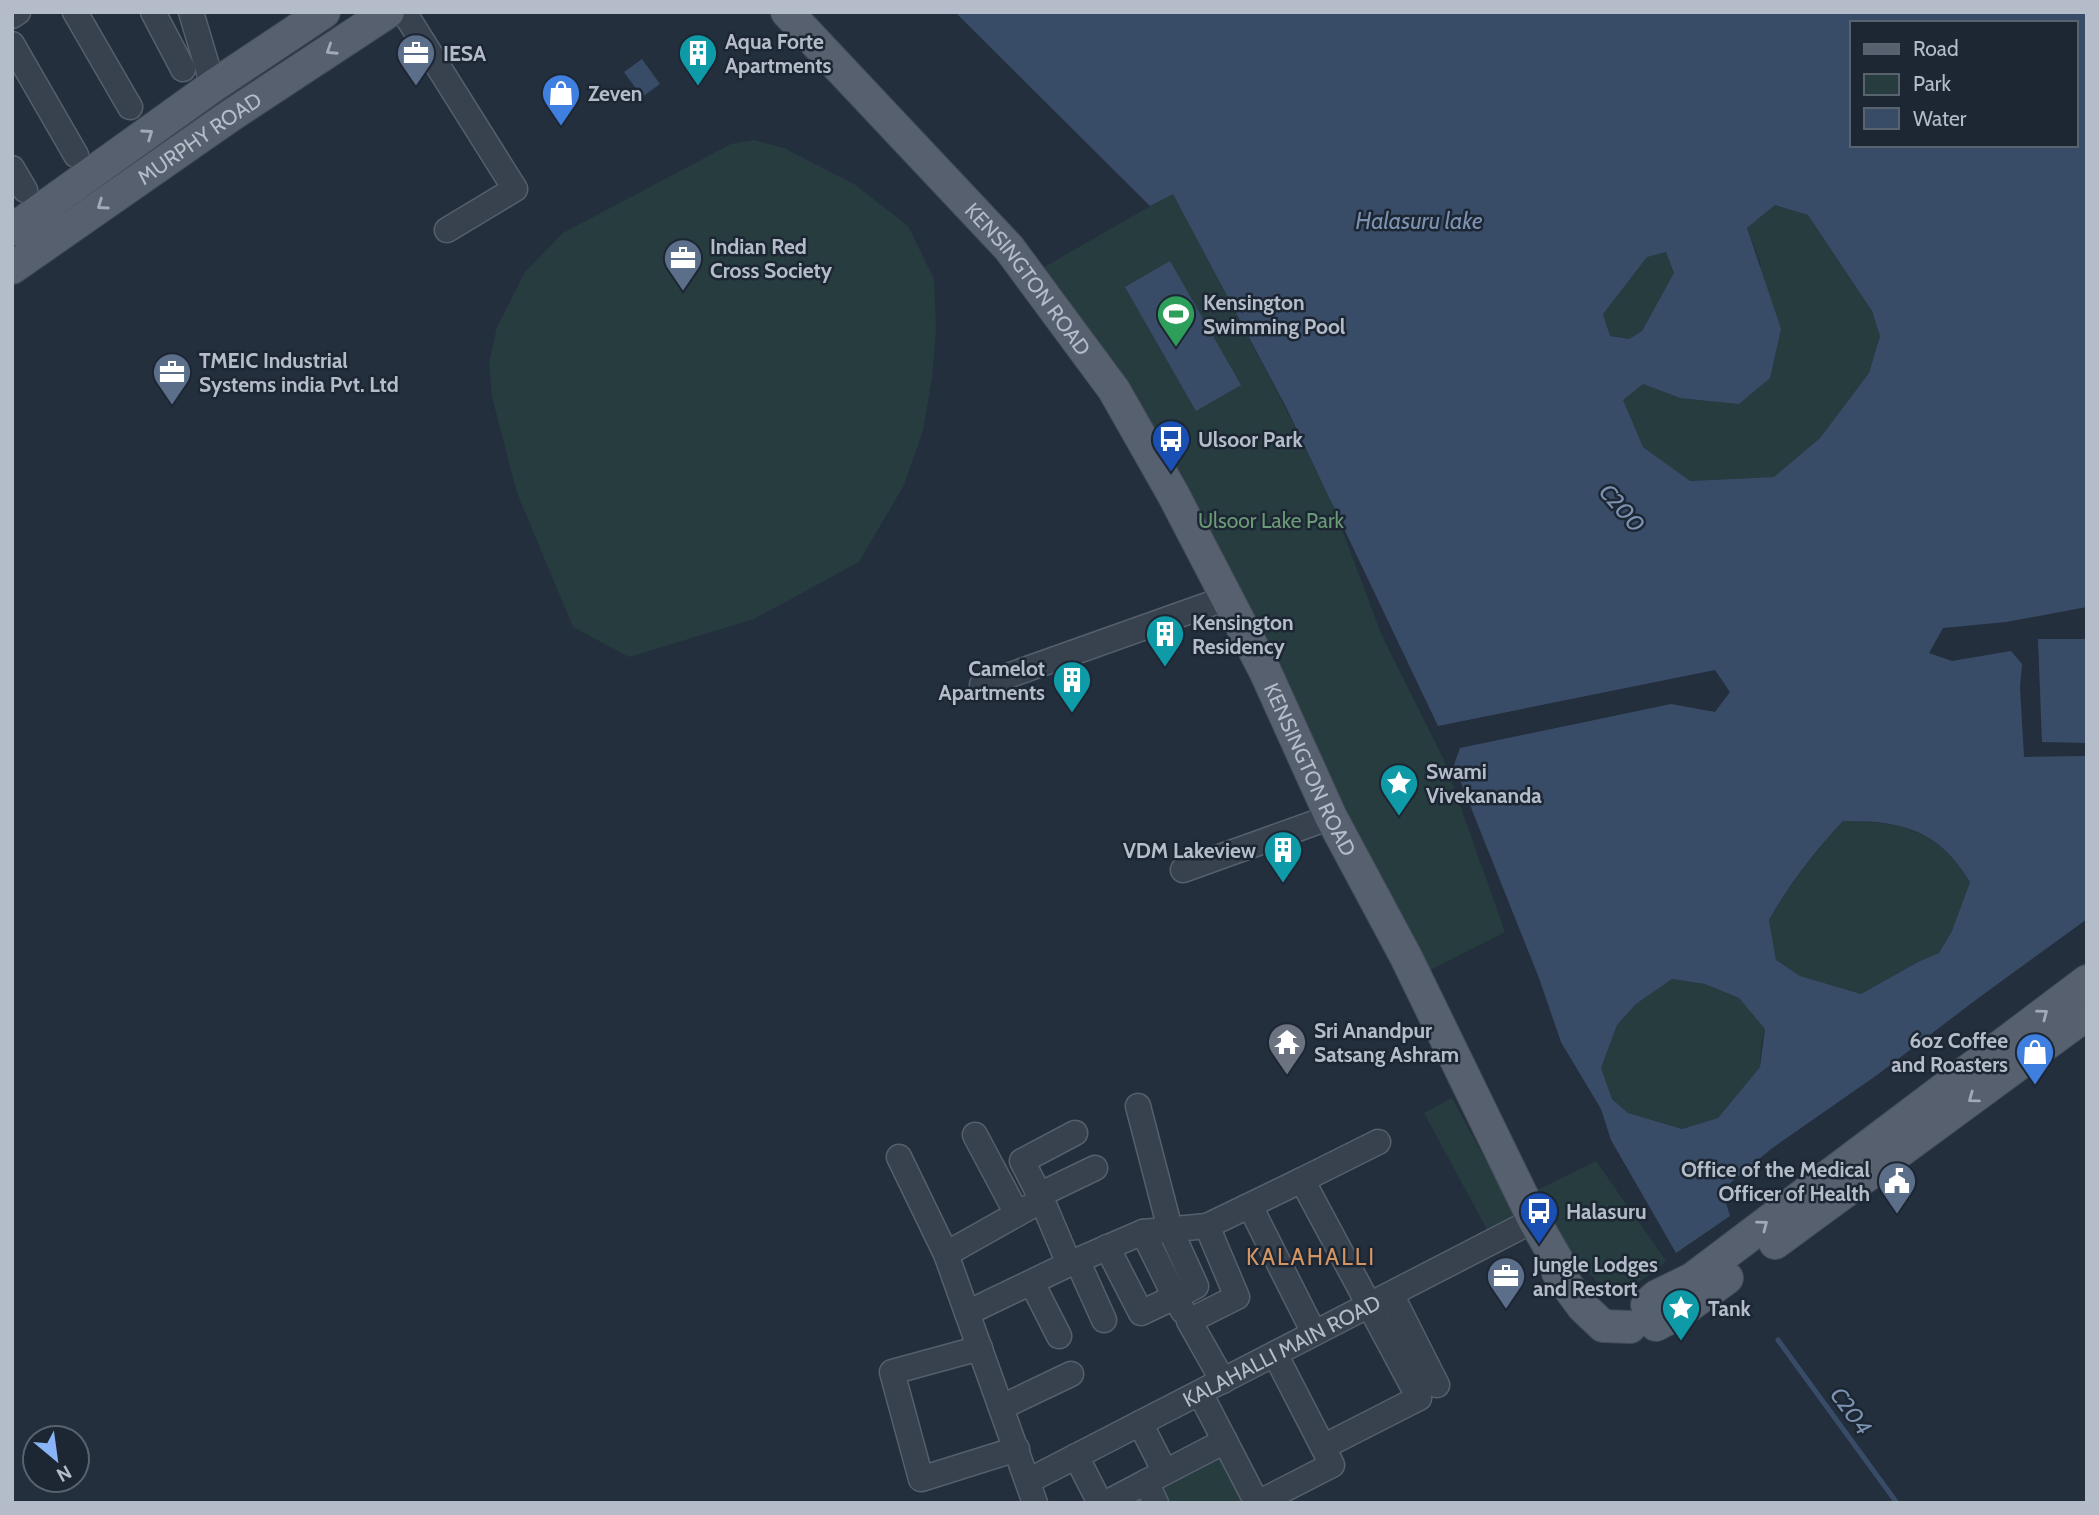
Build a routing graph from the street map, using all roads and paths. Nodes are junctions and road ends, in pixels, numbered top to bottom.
1 (18, 12) edge
2 (75, 12) edge
3 (153, 12) edge
4 (191, 12) edge
5 (324, 12) edge
6 (388, 12) edge
7 (404, 12) edge
8 (787, 12) edge
9 (12, 16) edge
10 (12, 44) edge
11 (183, 69) dead end
12 (213, 86) junction
13 (130, 107) dead end
14 (76, 155) dead end
15 (12, 168) edge
16 (25, 190) dead end
17 (12, 230) edge
18 (447, 230) dead end
19 (12, 268) edge
20 (1227, 598) junction
21 (982, 685) dead end
22 (1331, 817) junction
23 (1182, 870) dead end
24 (2087, 981) edge
25 (2087, 1014) edge
26 (1139, 1106) dead end
27 (1074, 1133) dead end
28 (975, 1135) dead end
29 (1377, 1142) dead end
30 (899, 1157) dead end
31 (1094, 1168) dead end
32 (1302, 1180) junction
33 (1041, 1197) junction
34 (1250, 1206) junction
35 (1017, 1214) junction
36 (1534, 1220) junction
37 (1207, 1226) junction
38 (1170, 1229) junction
39 (1143, 1231) junction
40 (1107, 1247) junction
41 (946, 1254) junction
42 (1073, 1262) junction
43 (1032, 1283) junction
44 (1175, 1297) junction
45 (1381, 1299) junction
46 (967, 1313) junction
47 (1641, 1318) junction
48 (1104, 1320) dead end
49 (1189, 1321) junction
50 (1314, 1334) junction
51 (1059, 1336) dead end
52 (980, 1348) junction
53 (1275, 1354) junction
54 (1071, 1374) dead end
55 (1223, 1381) junction
56 (1437, 1385) dead end
57 (1199, 1393) junction
58 (1002, 1407) junction
59 (1140, 1423) junction
60 (1225, 1441) junction
61 (1323, 1447) junction
62 (1017, 1449) junction
63 (1076, 1456) junction
64 (1156, 1486) edge
65 (1032, 1492) edge
66 (1100, 1503) edge
67 (1106, 1503) edge
68 (1258, 1503) edge

1 - 9 street
2 - 13 street
3 - 11 street
4 - 12 street
5 - 12 main road, MURPHY ROAD
6 -> 19 main road, MURPHY ROAD
7 - 18 street
8 - 20 main road, KENSINGTON ROAD
10 - 14 street
17 -> 12 main road, MURPHY ROAD
15 - 16 street
20 - 21 street
20 - 22 main road, KENSINGTON ROAD
22 - 23 street
22 - 36 main road, KENSINGTON ROAD
47 -> 24 main road
25 -> 47 main road
26 - 38 street
27 - 33 street
28 - 35 street
29 - 32 street
30 - 41 street
31 - 33 street
32 - 34 street
32 - 45 street
33 - 35 street
33 - 42 street
34 - 37 street
34 - 50 street
35 - 41 street
36 - 45 street, KALAHALLI MAIN ROAD
36 - 47 main road, KENSINGTON ROAD
37 - 38 street
37 - 49 street
38 - 39 street
38 - 44 street
39 - 40 street
39 - 44 street
40 - 42 street
40 - 44 street
41 - 46 street
42 - 43 street
42 - 48 street
43 - 46 street
43 - 51 street
44 - 49 street
45 - 50 street, KALAHALLI MAIN ROAD
45 - 56 street
45 - 61 street
46 - 52 street
49 - 55 street
50 - 53 street, KALAHALLI MAIN ROAD
52 - 58 street
52 - 62 street
53 - 55 street, KALAHALLI MAIN ROAD
53 - 61 street
54 - 58 street
55 - 57 street, KALAHALLI MAIN ROAD
57 - 59 street, KALAHALLI MAIN ROAD
57 - 60 street
58 - 62 street
59 - 63 street, KALAHALLI MAIN ROAD
59 - 64 street
60 - 64 street
60 - 68 street
61 - 68 street
62 - 65 street
63 - 65 street, KALAHALLI MAIN ROAD
63 - 66 street
64 - 67 street

